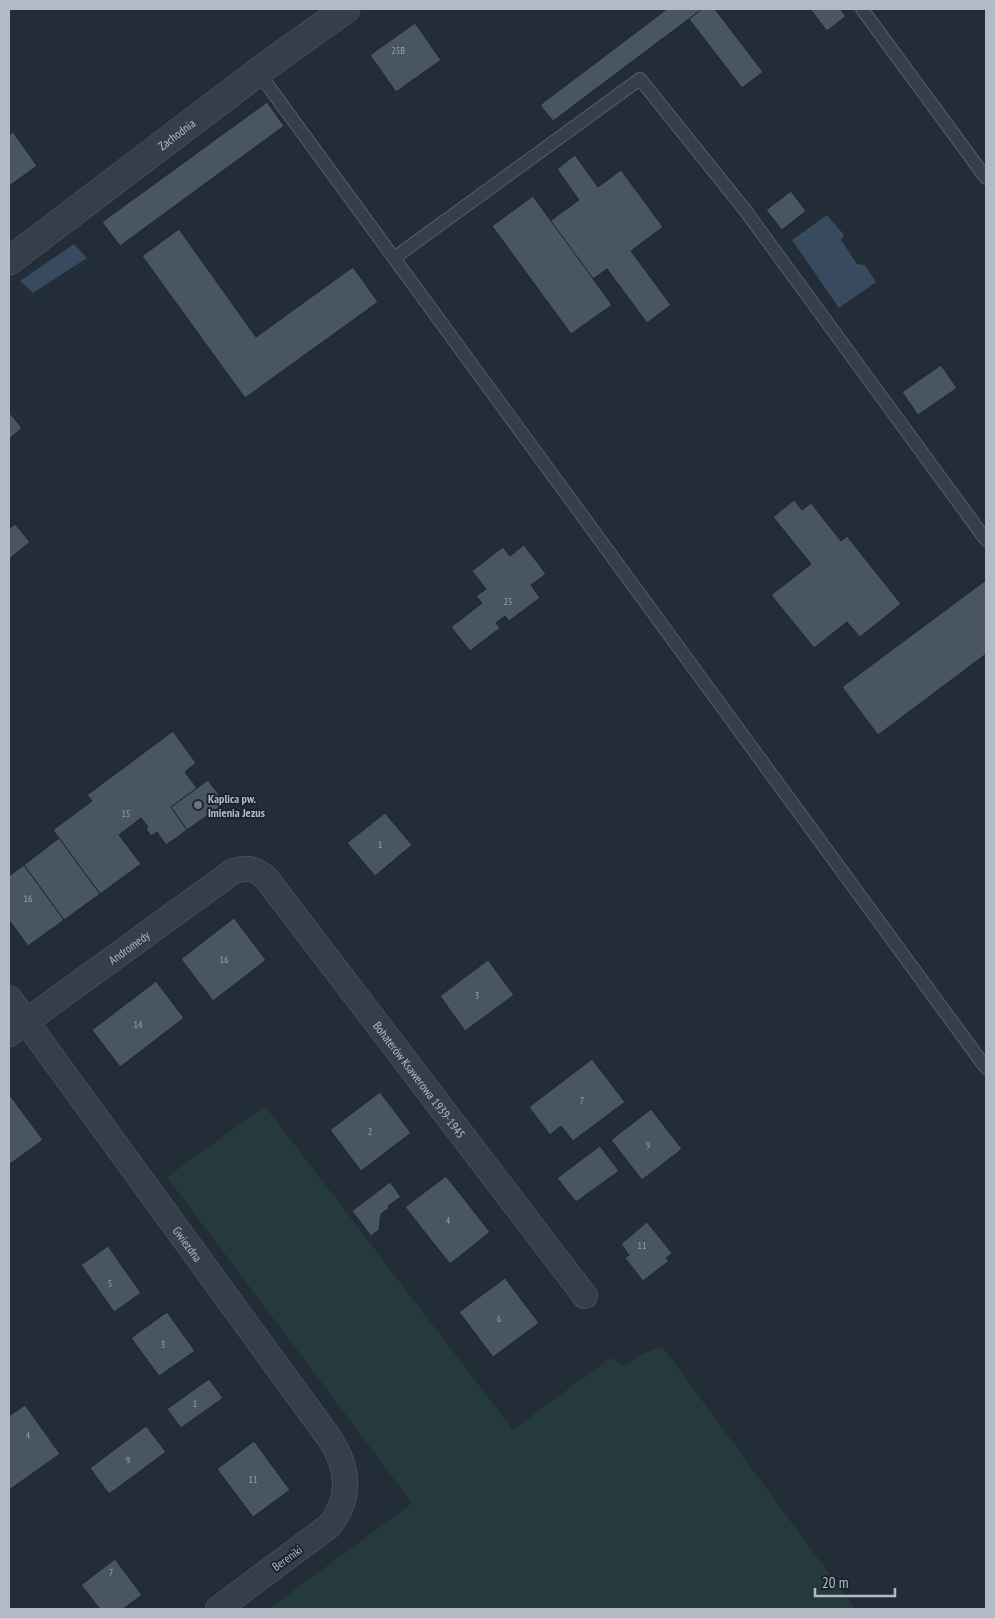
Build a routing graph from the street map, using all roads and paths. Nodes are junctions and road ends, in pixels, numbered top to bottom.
1 (346, 9) edge
2 (862, 9) edge
3 (258, 72) junction
4 (986, 178) edge
5 (394, 258) junction
6 (9, 261) edge
7 (986, 540) edge
8 (250, 868) joint
9 (9, 998) edge
10 (17, 1028) edge
11 (986, 1068) edge
12 (585, 1296) dead end
13 (344, 1498) joint
14 (218, 1609) edge

1 - 3 street, Zachodnia
2 - 4 lane
3 - 5 lane
3 - 6 street, Zachodnia
5 - 7 lane
5 - 11 lane
8 - 10 street, Andromedy
8 - 12 street, Bohaterów Ksawerowa 1939-1945
9 - 10 street, Gwiezdna
10 - 13 street, Gwiezdna
13 - 14 street, Bereniki

